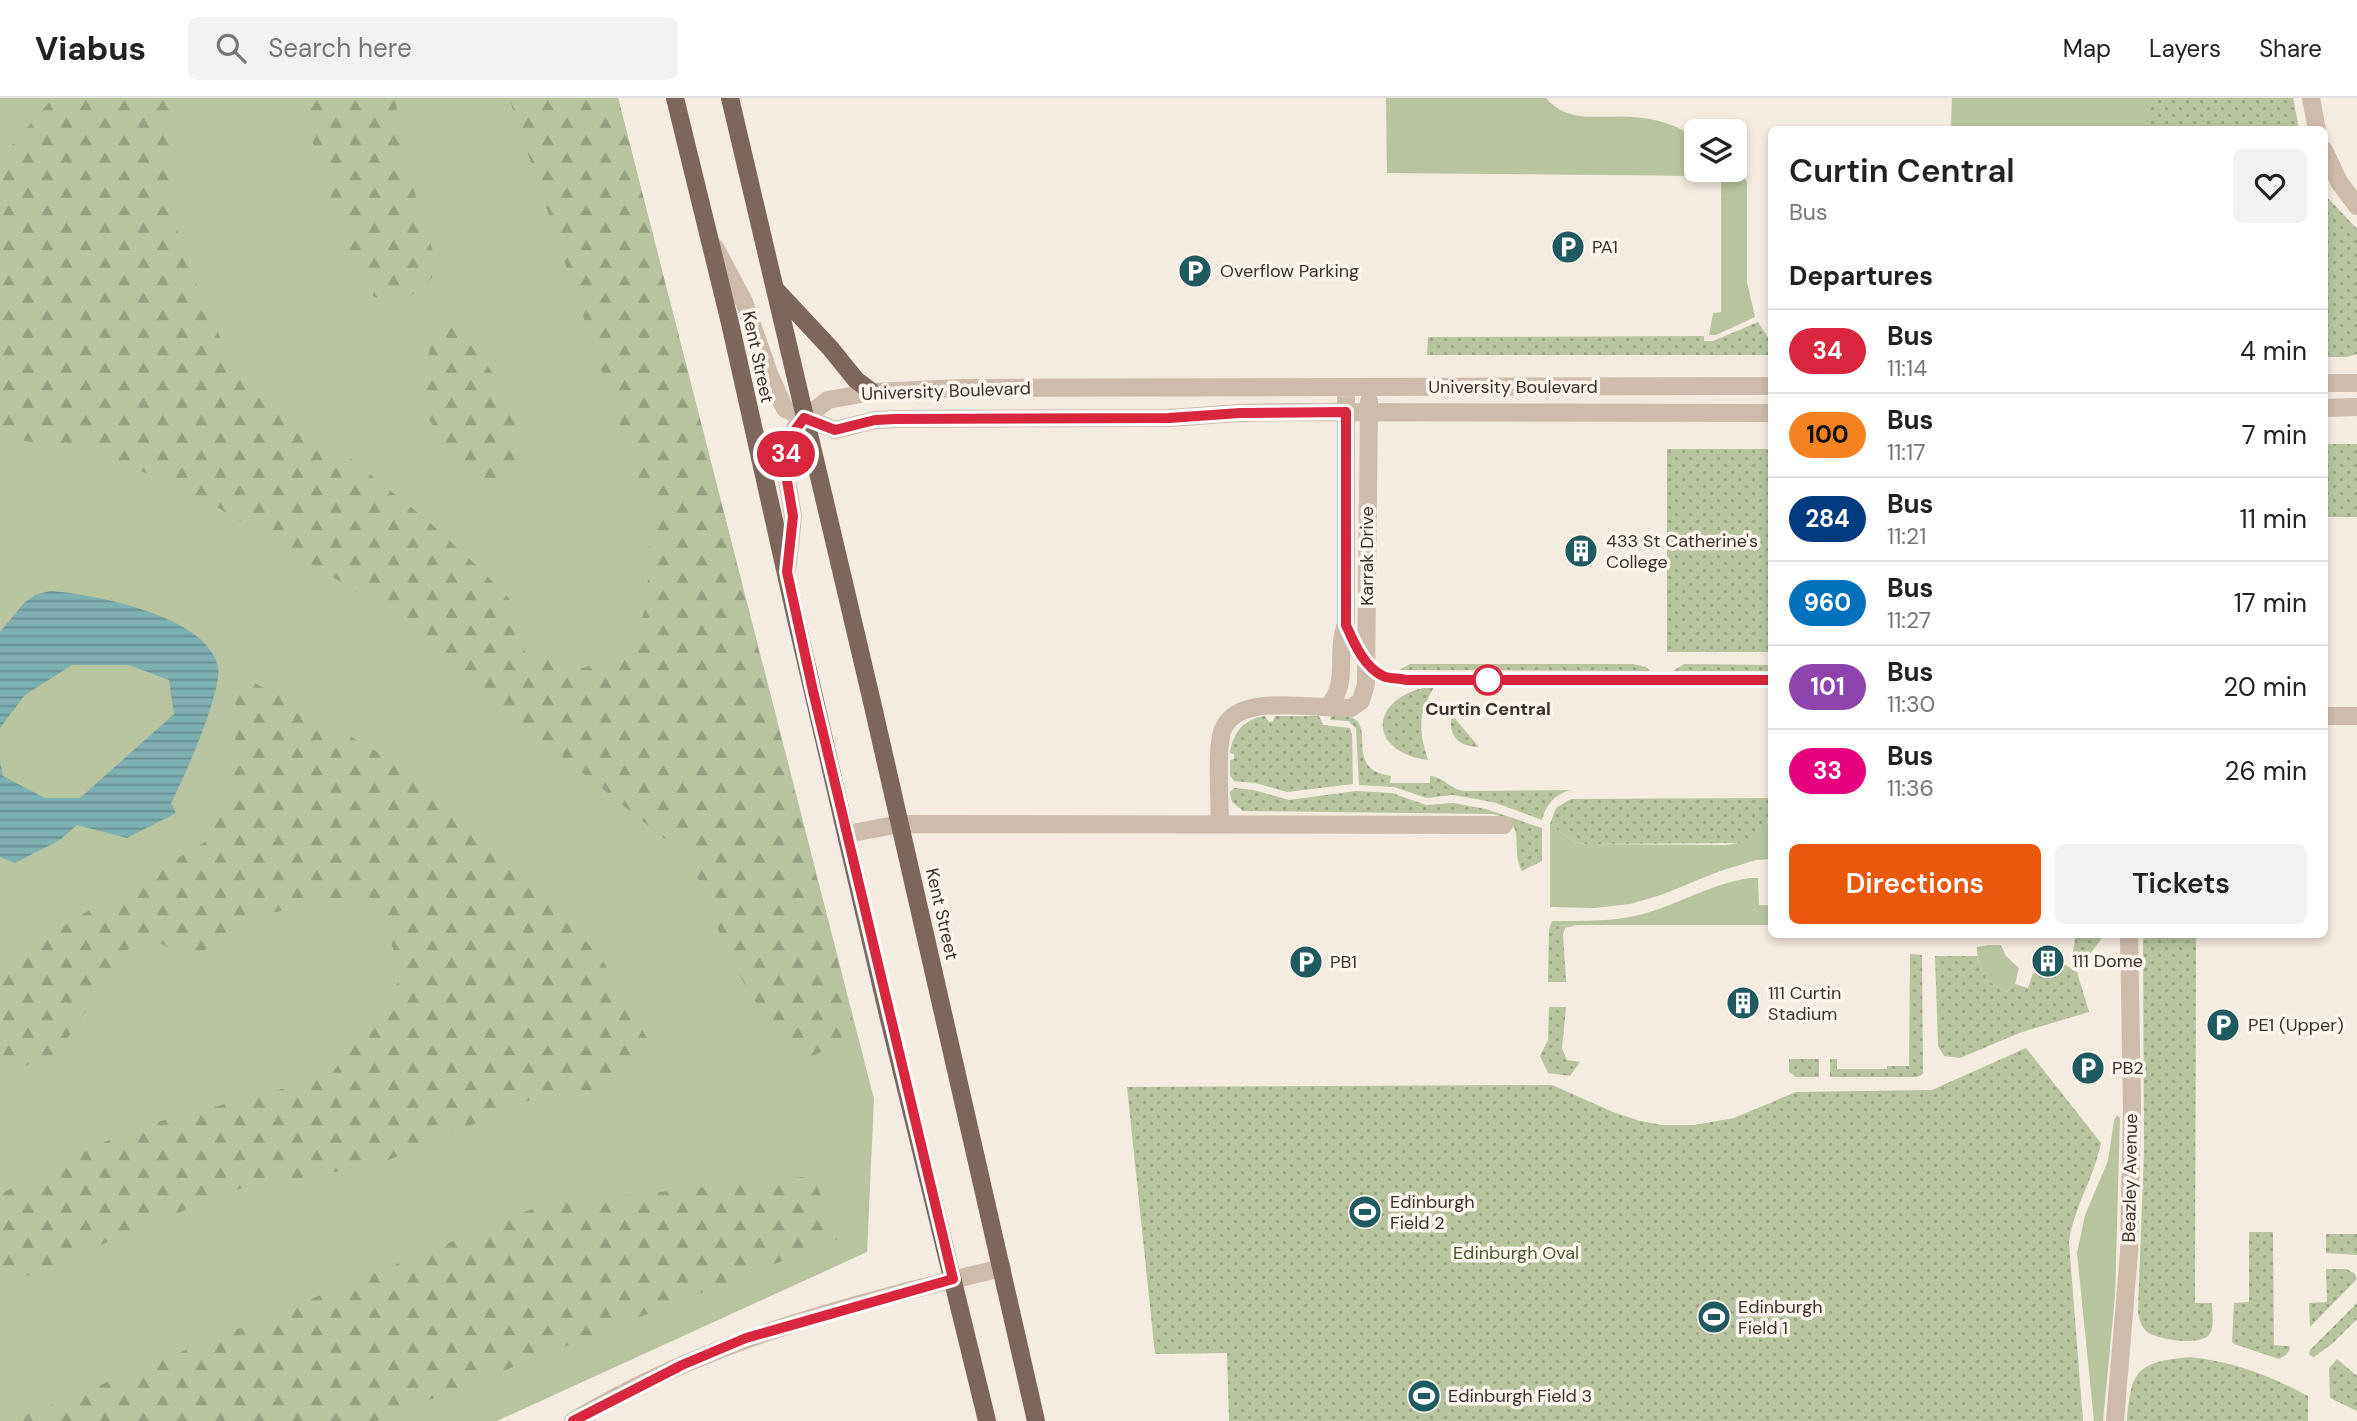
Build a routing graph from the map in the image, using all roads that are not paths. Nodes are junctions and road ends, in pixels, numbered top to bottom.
1 (675, 98) edge
2 (730, 98) edge
3 (2311, 98) edge
4 (2316, 126) edge
5 (2328, 159) edge
6 (2357, 206) edge
7 (707, 232) junction
8 (774, 287) junction
9 (2328, 383) edge
10 (2357, 383) edge
11 (1768, 386) edge
12 (1346, 387) junction
13 (1370, 387) junction
14 (872, 392) junction
15 (2357, 407) edge
16 (2328, 408) edge
17 (1346, 412) junction
18 (1369, 412) junction
19 (1768, 413) edge
20 (804, 418) junction
21 (787, 572) junction
22 (1328, 706) junction
23 (2328, 716) edge
24 (2357, 716) edge
25 (900, 824) junction
26 (1220, 824) junction
27 (1504, 825) dead end
28 (848, 834) junction
29 (2129, 938) edge
30 (1002, 1268) junction
31 (953, 1279) junction
32 (573, 1421) edge
33 (987, 1421) edge
34 (1036, 1421) edge
35 (2115, 1421) edge

1 - 7 main road, Kent Street
2 - 8 main road, Kent Street
3 - 4 street
5 - 6 street
7 - 20 street, Kent Street
7 - 21 main road, Kent Street
8 - 14 main road
8 - 20 main road, Kent Street
9 - 10 street
11 - 13 street, University Boulevard
12 - 13 street, University Boulevard
12 - 14 street, University Boulevard
12 - 17 street, Karrak Drive
13 - 18 street
14 - 20 street, University Boulevard
15 - 16 street
17 - 18 street, University Boulevard
17 - 20 street, University Boulevard
17 - 22 street, Karrak Drive
18 - 19 street, University Boulevard
18 - 22 street, Karrak Drive
20 - 21 street, Kent Street
20 - 25 main road, Kent Street
21 - 28 main road, Kent Street
22 - 26 street
23 - 24 street
25 - 26 street
25 - 28 street
25 - 30 main road, Kent Street
26 - 27 street
28 - 31 main road, Kent Street
29 - 35 street, Beazley Avenue
30 - 31 street
30 - 34 main road, Kent Street
31 - 32 street
31 - 33 main road, Kent Street

